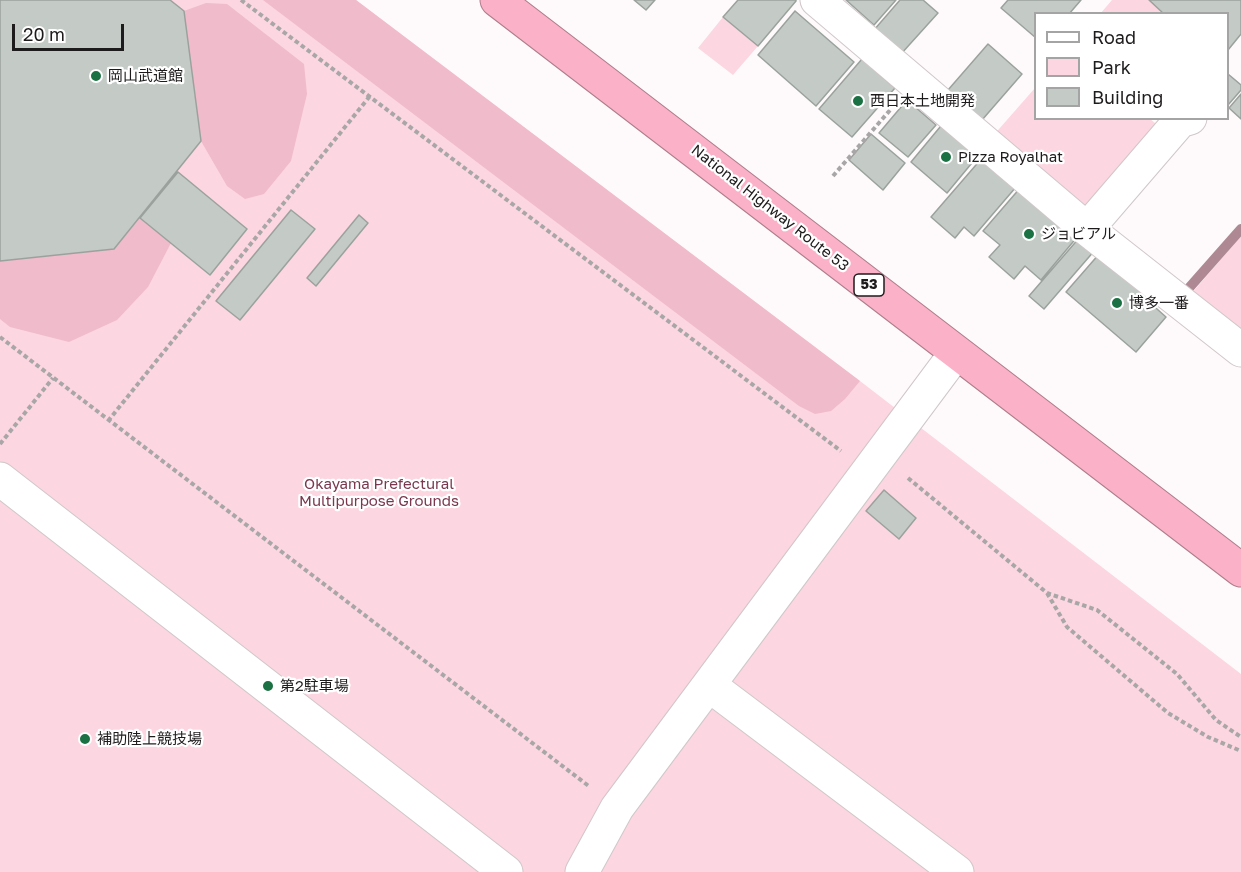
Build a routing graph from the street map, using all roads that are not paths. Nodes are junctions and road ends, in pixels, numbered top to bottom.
1 (498, 0) edge
2 (817, 0) edge
3 (1183, 120) edge
4 (1087, 229) junction
5 (1241, 350) edge
6 (956, 353) junction
7 (0, 479) edge
8 (1241, 570) edge
9 (709, 684) junction
10 (506, 872) edge
11 (582, 872) edge
12 (957, 872) edge

1 - 6 highway, National Highway Route 53 / 53
2 - 4 street
3 - 4 street
4 - 5 street
6 - 8 highway, National Highway Route 53 / 53
6 - 9 street
7 - 10 street
9 - 11 street
9 - 12 street

